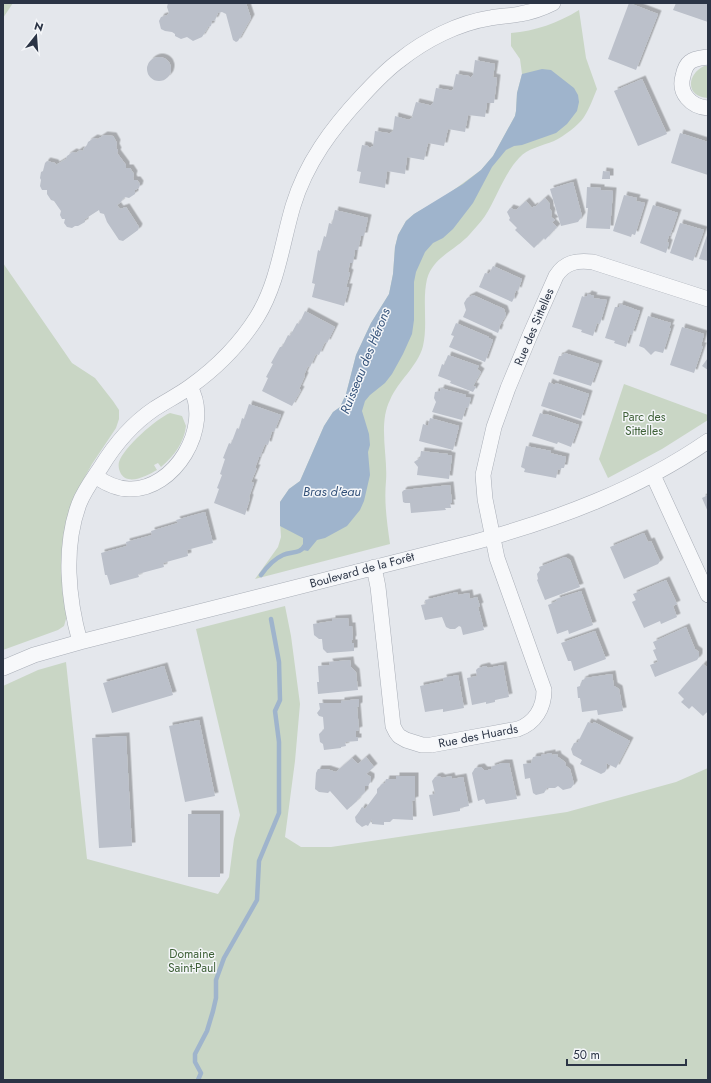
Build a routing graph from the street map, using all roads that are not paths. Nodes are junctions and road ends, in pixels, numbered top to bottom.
1 (553, 3) edge
2 (708, 57) edge
3 (708, 108) edge
4 (708, 299) edge
5 (190, 387) junction
6 (708, 441) edge
7 (653, 475) junction
8 (95, 476) junction
9 (492, 537) junction
10 (374, 567) junction
11 (708, 595) edge
12 (80, 642) junction
13 (3, 668) edge

1 - 5 street
2 - 3 street
4 - 9 street, Rue des Sittelles
5 - 8 street
5 - 8 street
6 - 7 street, Boulevard de la Forêt
7 - 9 street, Boulevard de la Forêt
7 - 11 street
8 - 12 street
9 - 10 street, Boulevard de la Forêt
9 - 10 street, Rue des Huards
10 - 12 street, Boulevard de la Forêt
12 - 13 street, Boulevard de la Forêt

